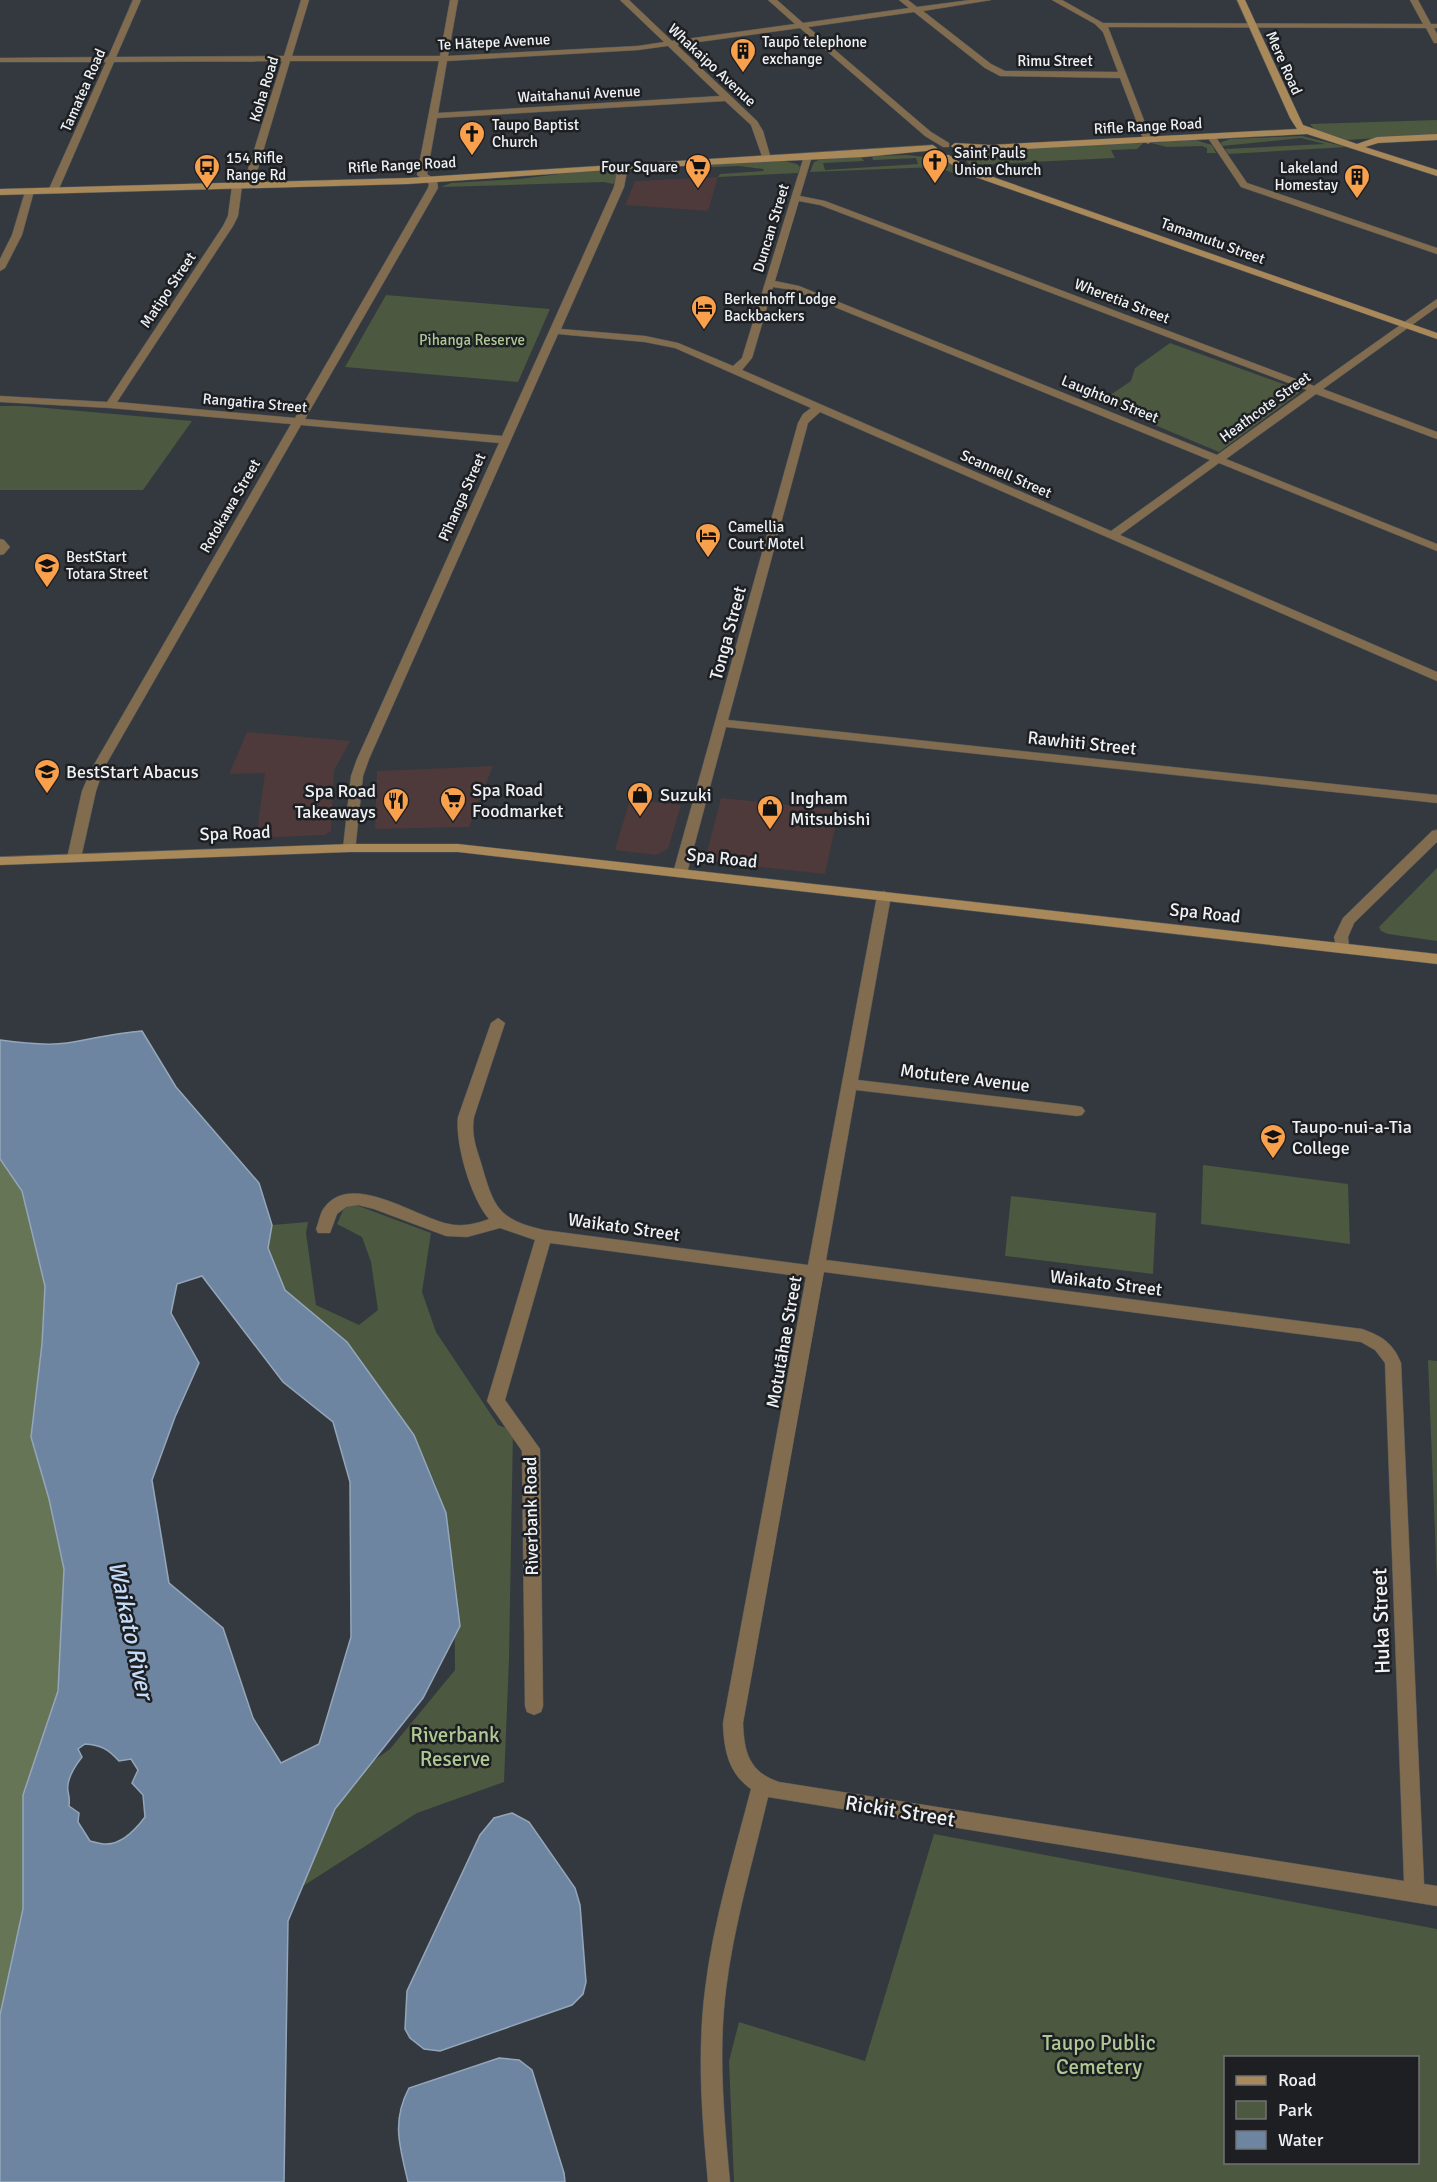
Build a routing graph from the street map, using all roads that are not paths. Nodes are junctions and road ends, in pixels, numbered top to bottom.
1 (137, 0) edge
2 (305, 0) edge
3 (454, 0) edge
4 (624, 0) edge
5 (772, 0) edge
6 (903, 0) edge
7 (987, 0) edge
8 (1056, 0) edge
9 (1241, 0) edge
10 (1414, 0) edge
11 (915, 10) junction
12 (801, 25) junction
13 (1103, 25) junction
14 (1253, 26) junction
15 (1433, 26) edge
16 (1437, 41) edge
17 (670, 45) junction
18 (443, 58) junction
19 (111, 59) junction
20 (287, 59) junction
21 (0, 60) edge
22 (1123, 75) junction
23 (727, 98) junction
24 (432, 116) junction
25 (1308, 131) junction
26 (928, 134) junction
27 (1437, 136) edge
28 (1212, 138) junction
29 (1148, 141) junction
30 (1356, 147) junction
31 (954, 150) junction
32 (937, 152) junction
33 (808, 156) junction
34 (767, 159) junction
35 (623, 166) junction
36 (1437, 173) edge
37 (979, 174) junction
38 (429, 180) junction
39 (248, 185) junction
40 (237, 186) junction
41 (29, 191) junction
42 (53, 191) junction
43 (0, 192) edge
44 (796, 198) junction
45 (1437, 252) edge
46 (0, 268) edge
47 (770, 283) junction
48 (1437, 302) edge
49 (1404, 325) junction
50 (555, 331) junction
51 (1437, 336) edge
52 (733, 370) junction
53 (1315, 390) junction
54 (0, 399) edge
55 (110, 405) junction
56 (818, 408) junction
57 (298, 422) junction
58 (1437, 436) edge
59 (506, 440) junction
60 (1218, 459) junction
61 (1111, 536) junction
62 (0, 542) edge
63 (1437, 548) edge
64 (0, 552) edge
65 (1437, 677) edge
66 (723, 723) junction
67 (1437, 799) edge
68 (1437, 834) edge
69 (350, 848) junction
70 (74, 858) junction
71 (0, 861) edge
72 (680, 873) junction
73 (884, 896) junction
74 (1342, 948) junction
75 (1437, 959) edge
76 (498, 1023) dead end
77 (849, 1084) junction
78 (1077, 1112) dead end
79 (501, 1221) junction
80 (324, 1229) dead end
81 (544, 1236) junction
82 (816, 1269) junction
83 (1388, 1350) joint
84 (534, 1706) dead end
85 (760, 1786) junction
86 (1414, 1892) junction
87 (1437, 1896) edge
88 (719, 2182) edge

1 - 19 street, Tamatea Road
2 - 20 street, Koha Road
3 - 18 street
4 - 17 street, Whakaipo Avenue
5 - 12 street, Tamamutu Street
6 - 11 street, Rimu Street
7 - 11 street, Te Hātepe Avenue
8 - 13 street
9 - 14 street, Mere Road
10 - 15 street
11 - 12 street, Te Hātepe Avenue
11 - 22 street, Rimu Street
12 - 17 street, Te Hātepe Avenue
12 - 26 street, Tamamutu Street
13 - 14 street
13 - 22 street
14 - 15 street
14 - 25 street, Mere Road
15 - 16 street
17 - 18 street, Te Hātepe Avenue
17 - 23 street, Whakaipo Avenue
18 - 20 street, Te Hātepe Avenue
18 - 24 street
19 - 20 street, Te Hātepe Avenue
19 - 21 street, Te Hātepe Avenue
19 - 42 street, Tamatea Road
20 - 39 street, Koha Road
22 - 29 street
23 - 24 street, Waitahanui Avenue
23 - 34 street, Whakaipo Avenue
24 - 38 street
25 - 28 street, Rifle Range Road
25 - 30 street
26 - 31 street, Tamamutu Street
26 - 32 street, Tamamutu Street
27 - 30 street
28 - 29 street, Rifle Range Road
28 - 45 street
29 - 31 street, Rifle Range Road
30 - 36 street
31 - 32 street, Rifle Range Road
31 - 32 street, Rifle Range Road
31 - 37 street, Tamamutu Street
32 - 33 street, Rifle Range Road
32 - 37 street, Tamamutu Street
33 - 34 street, Rifle Range Road
33 - 44 street, Duncan Street
34 - 35 street, Rifle Range Road
35 - 38 street, Rifle Range Road
35 - 50 street, Pīhanga Street
37 - 49 street, Tamamutu Street
38 - 39 street, Rifle Range Road
38 - 57 street, Rotokawa Street
39 - 40 street, Rifle Range Road
40 - 42 street, Rifle Range Road
40 - 55 street, Matipo Street
41 - 42 street, Rifle Range Road
41 - 43 street, Rifle Range Road
41 - 46 street
44 - 47 street, Duncan Street
44 - 53 street, Wheretia Street
47 - 52 street, Duncan Street
47 - 60 street, Laughton Street
48 - 49 street, Heathcote Street
49 - 51 street, Tamamutu Street
49 - 53 street, Heathcote Street
50 - 52 street, Scannell Street
50 - 59 street, Pīhanga Street
52 - 56 street, Scannell Street
53 - 58 street, Wheretia Street
53 - 60 street, Heathcote Street
54 - 55 street, Rangatira Street
55 - 57 street, Rangatira Street
56 - 61 street, Scannell Street
56 - 66 street, Tonga Street
57 - 59 street, Rangatira Street
57 - 70 street, Rotokawa Street
59 - 69 street, Pīhanga Street
60 - 61 street, Heathcote Street
60 - 63 street, Laughton Street
61 - 65 street, Scannell Street
62 - 64 street
66 - 67 street, Rawhiti Street
66 - 72 street, Tonga Street
68 - 74 street
69 - 70 street, Spa Road
69 - 72 street, Spa Road
70 - 71 street, Spa Road
72 - 73 street, Spa Road
73 - 74 street, Spa Road
73 - 77 street, Motutāhae Street
74 - 75 street, Spa Road
76 - 79 street
77 - 78 street, Motutere Avenue
77 - 82 street, Motutāhae Street
79 - 80 street
79 - 81 street, Waikato Street
81 - 82 street, Waikato Street
81 - 84 street, Riverbank Road
82 - 83 street, Waikato Street
82 - 85 street, Motutāhae Street
83 - 86 street, Huka Street
85 - 86 street, Rickit Street
85 - 88 street
86 - 87 street, Rickit Street

